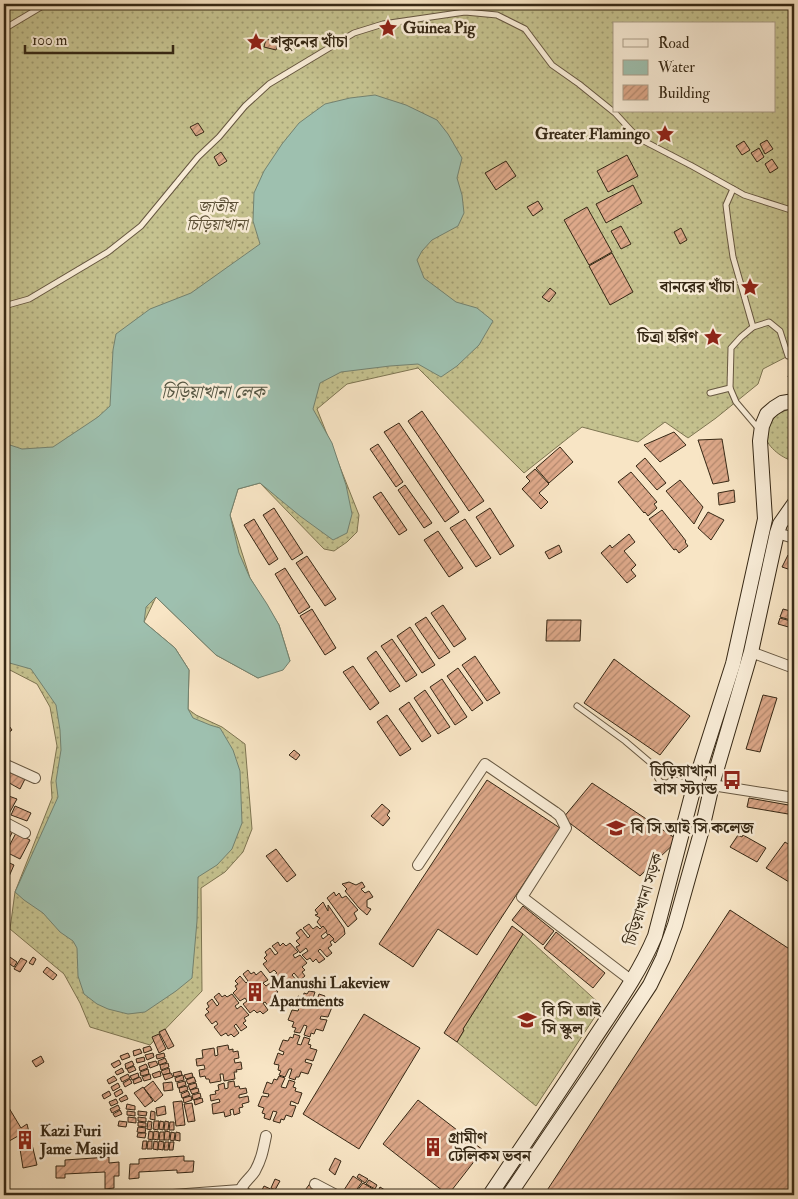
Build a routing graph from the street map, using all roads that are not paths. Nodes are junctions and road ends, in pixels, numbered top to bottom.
1 (46, 4) edge
2 (4, 29) edge
3 (613, 111) edge
4 (615, 112) edge
5 (733, 189) junction
6 (794, 211) edge
7 (4, 306) edge
8 (752, 327) junction
9 (788, 356) dead end
10 (730, 388) junction
11 (710, 393) dead end
12 (794, 401) edge
13 (761, 432) junction
14 (794, 504) edge
15 (765, 519) junction
16 (778, 528) junction
17 (794, 538) edge
18 (751, 652) junction
19 (794, 668) edge
20 (577, 706) dead end
21 (4, 764) edge
22 (658, 770) junction
23 (35, 778) dead end
24 (673, 779) junction
25 (695, 785) junction
26 (712, 785) junction
27 (794, 798) edge
28 (4, 822) edge
29 (25, 833) dead end
30 (418, 865) dead end
31 (632, 981) junction
32 (646, 990) junction
33 (266, 1136) dead end
34 (315, 1184) dead end
35 (243, 1193) edge
36 (173, 1195) edge
37 (336, 1195) edge
38 (490, 1195) edge
39 (509, 1195) edge

1 - 2 lane
3 - 7 lane
4 - 5 lane
5 - 6 lane
5 - 8 lane
8 - 9 lane
8 - 10 lane
10 - 11 lane
10 - 13 lane
12 - 13 main road, চিড়িয়াখানা সড়ক
13 - 15 main road, চিড়িয়াখানা সড়ক
14 - 16 main road
15 - 16 main road
15 - 25 main road, চিড়িয়াখানা সড়ক
16 - 17 street
16 - 18 main road
18 - 19 street
18 - 26 main road
20 - 22 lane
21 - 23 street
22 - 24 lane
22 - 24 lane
24 - 25 lane
25 - 26 main road
25 - 31 main road, চিড়িয়াখানা সড়ক
26 - 27 street
26 - 32 main road
28 - 29 street
30 - 31 street
31 - 32 main road
31 - 38 main road, চিড়িয়াখানা সড়ক
32 - 39 main road
33 - 35 street
34 - 37 street
35 - 36 street

